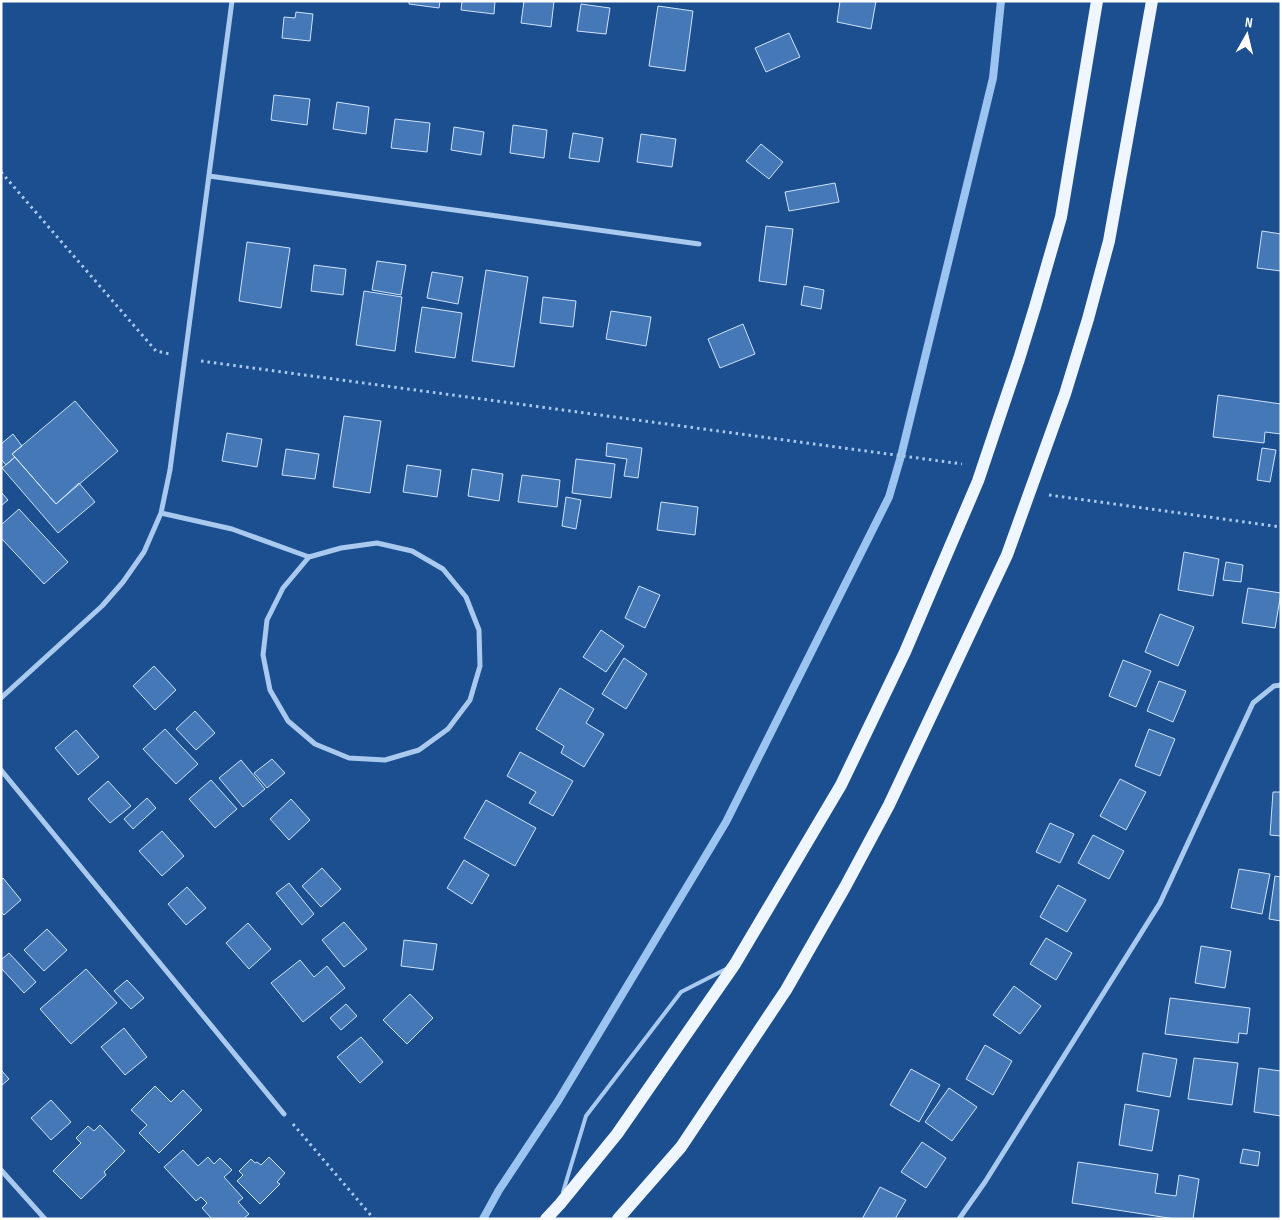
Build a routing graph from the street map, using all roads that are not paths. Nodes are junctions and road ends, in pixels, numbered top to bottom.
1 (232, 1) edge
2 (1097, 1) edge
3 (1152, 1) edge
4 (209, 176) junction
5 (699, 244) dead end
6 (161, 513) junction
7 (308, 557) junction
8 (1281, 684) edge
9 (1, 698) edge
10 (1, 770) edge
11 (735, 964) junction
12 (284, 1114) road end
13 (1, 1170) edge
14 (560, 1204) junction
15 (45, 1219) edge
16 (546, 1219) edge
17 (618, 1219) edge
18 (959, 1219) edge

1 - 4 street
2 - 11 main road
3 - 17 main road
4 - 5 street
4 - 6 street
6 - 7 street
6 - 9 street
7 - 7 street
8 - 18 street
10 - 12 street
11 - 14 main road
11 - 14 lane
13 - 15 street
14 - 16 main road

